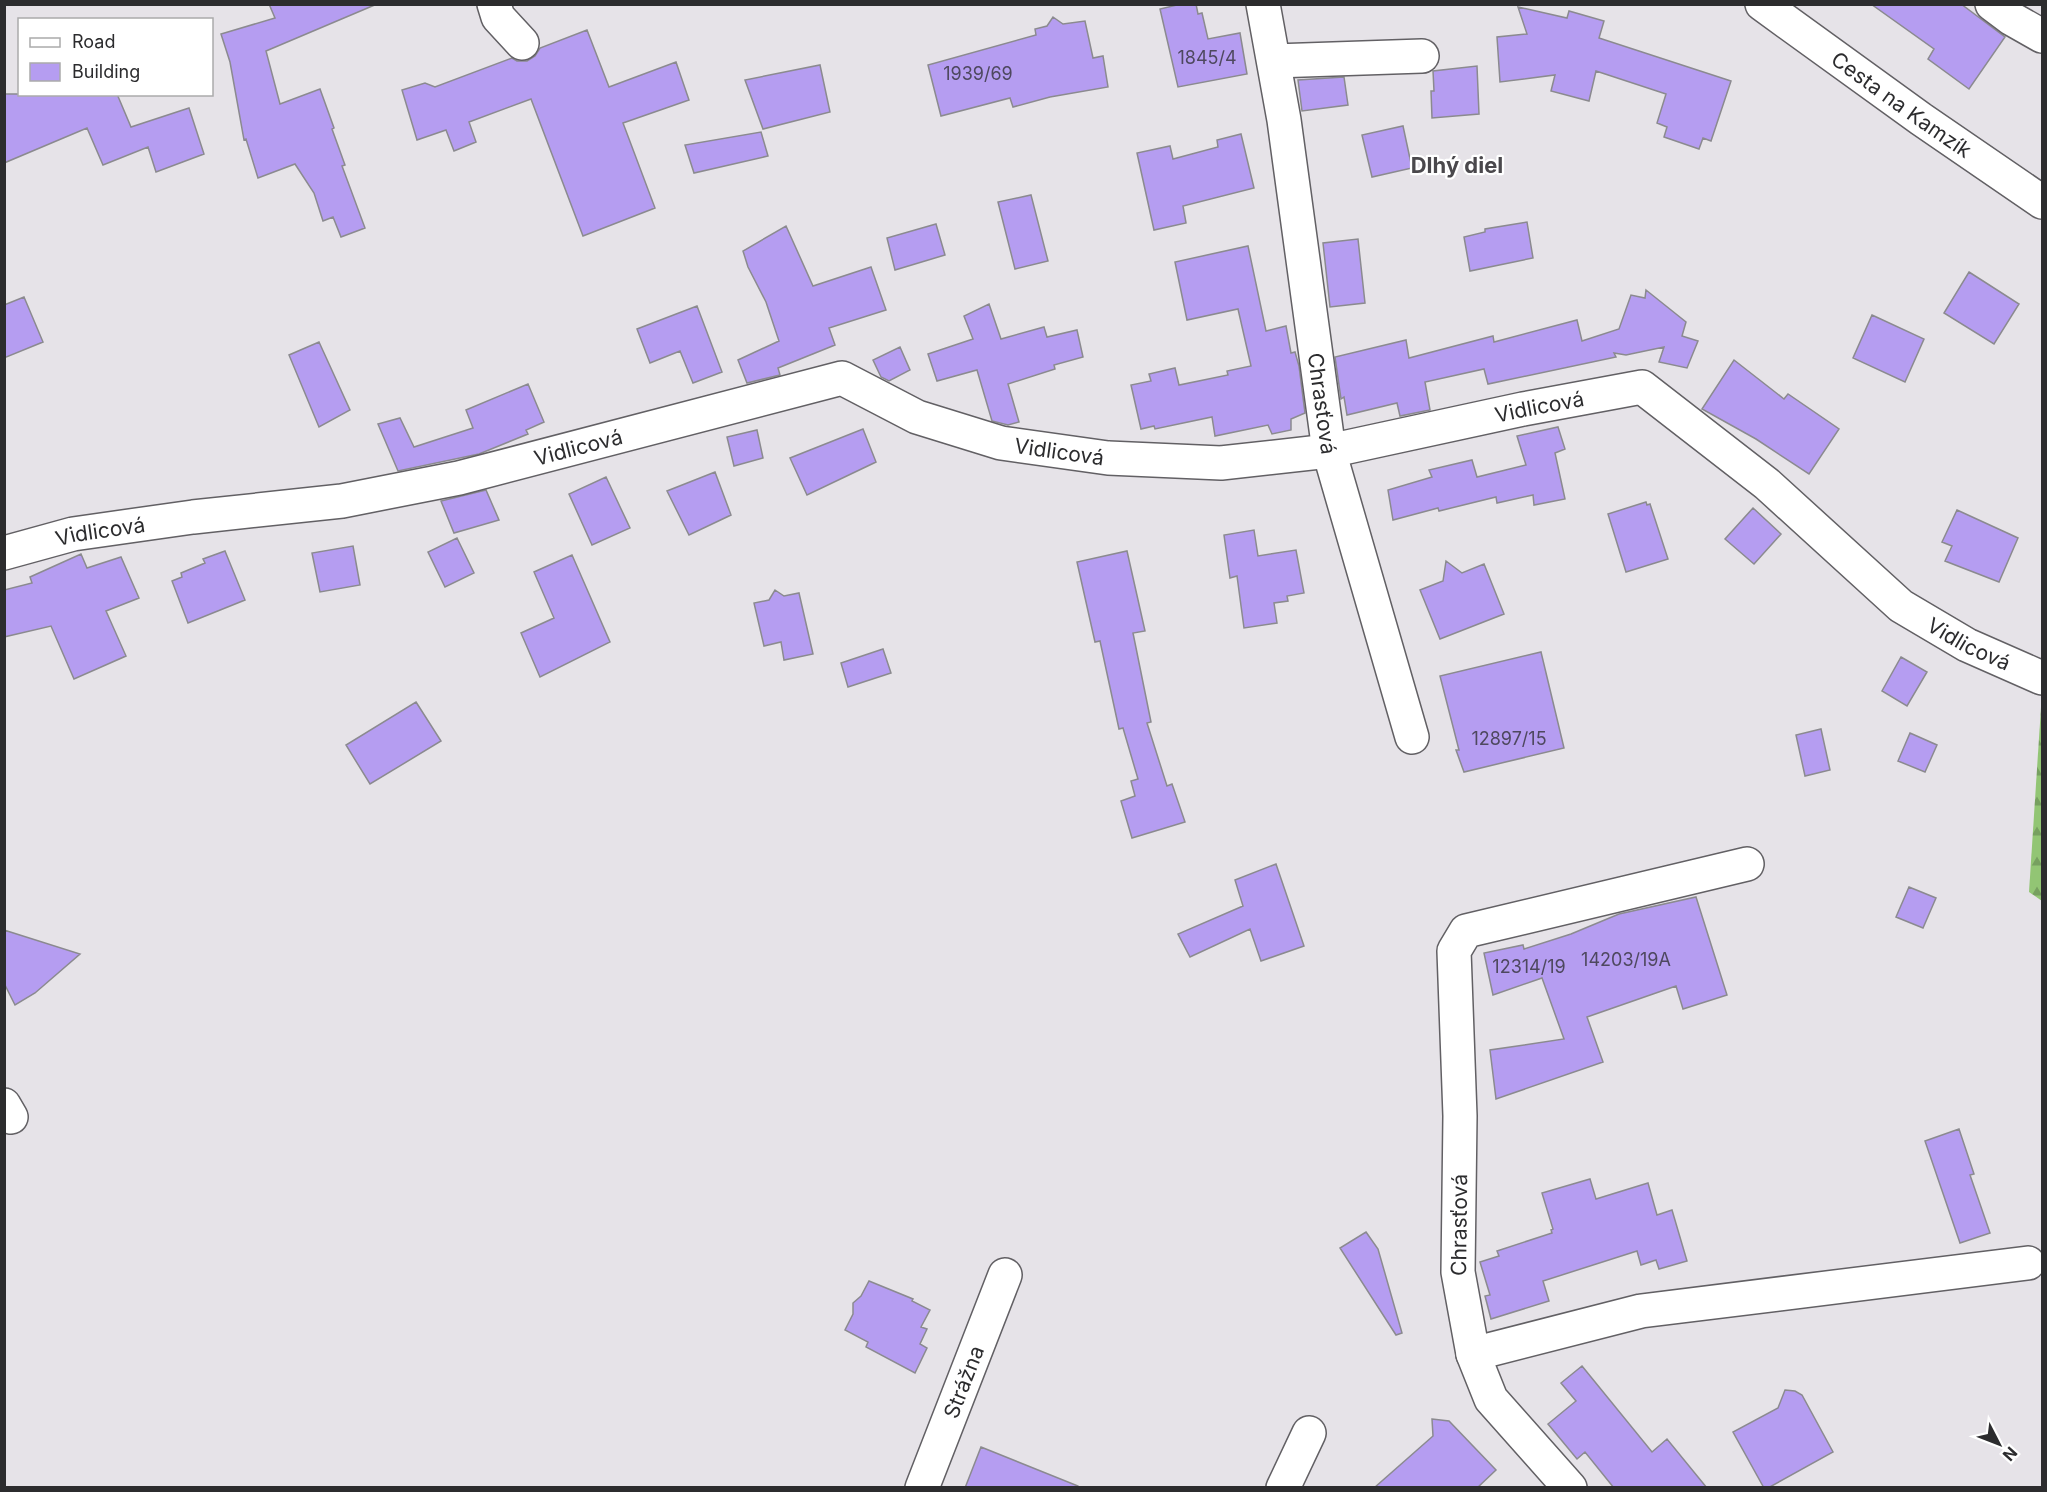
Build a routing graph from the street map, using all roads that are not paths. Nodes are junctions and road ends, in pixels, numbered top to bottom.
1 (494, 4) edge
2 (1263, 4) edge
3 (1762, 4) edge
4 (1992, 4) edge
5 (2043, 36) edge
6 (522, 43) dead end
7 (1422, 56) dead end
8 (1274, 61) junction
9 (2043, 202) edge
10 (1329, 451) junction
11 (4, 553) edge
12 (2043, 678) edge
13 (1412, 737) dead end
14 (1747, 864) dead end
15 (2028, 1263) dead end
16 (1005, 1275) dead end
17 (1473, 1354) junction
18 (1309, 1433) dead end
19 (922, 1488) edge
20 (1283, 1488) edge
21 (1570, 1488) edge

1 - 6 street
2 - 8 street, Chrasťová
3 - 9 street, Cesta na Kamzík
4 - 5 street
7 - 8 street
8 - 10 street, Chrasťová
10 - 11 street, Vidlicová
10 - 12 street, Vidlicová
10 - 13 street, Chrasťová
14 - 17 street, Chrasťová
15 - 17 street
16 - 19 street, Strážna
17 - 21 street, Chrasťová
18 - 20 street

